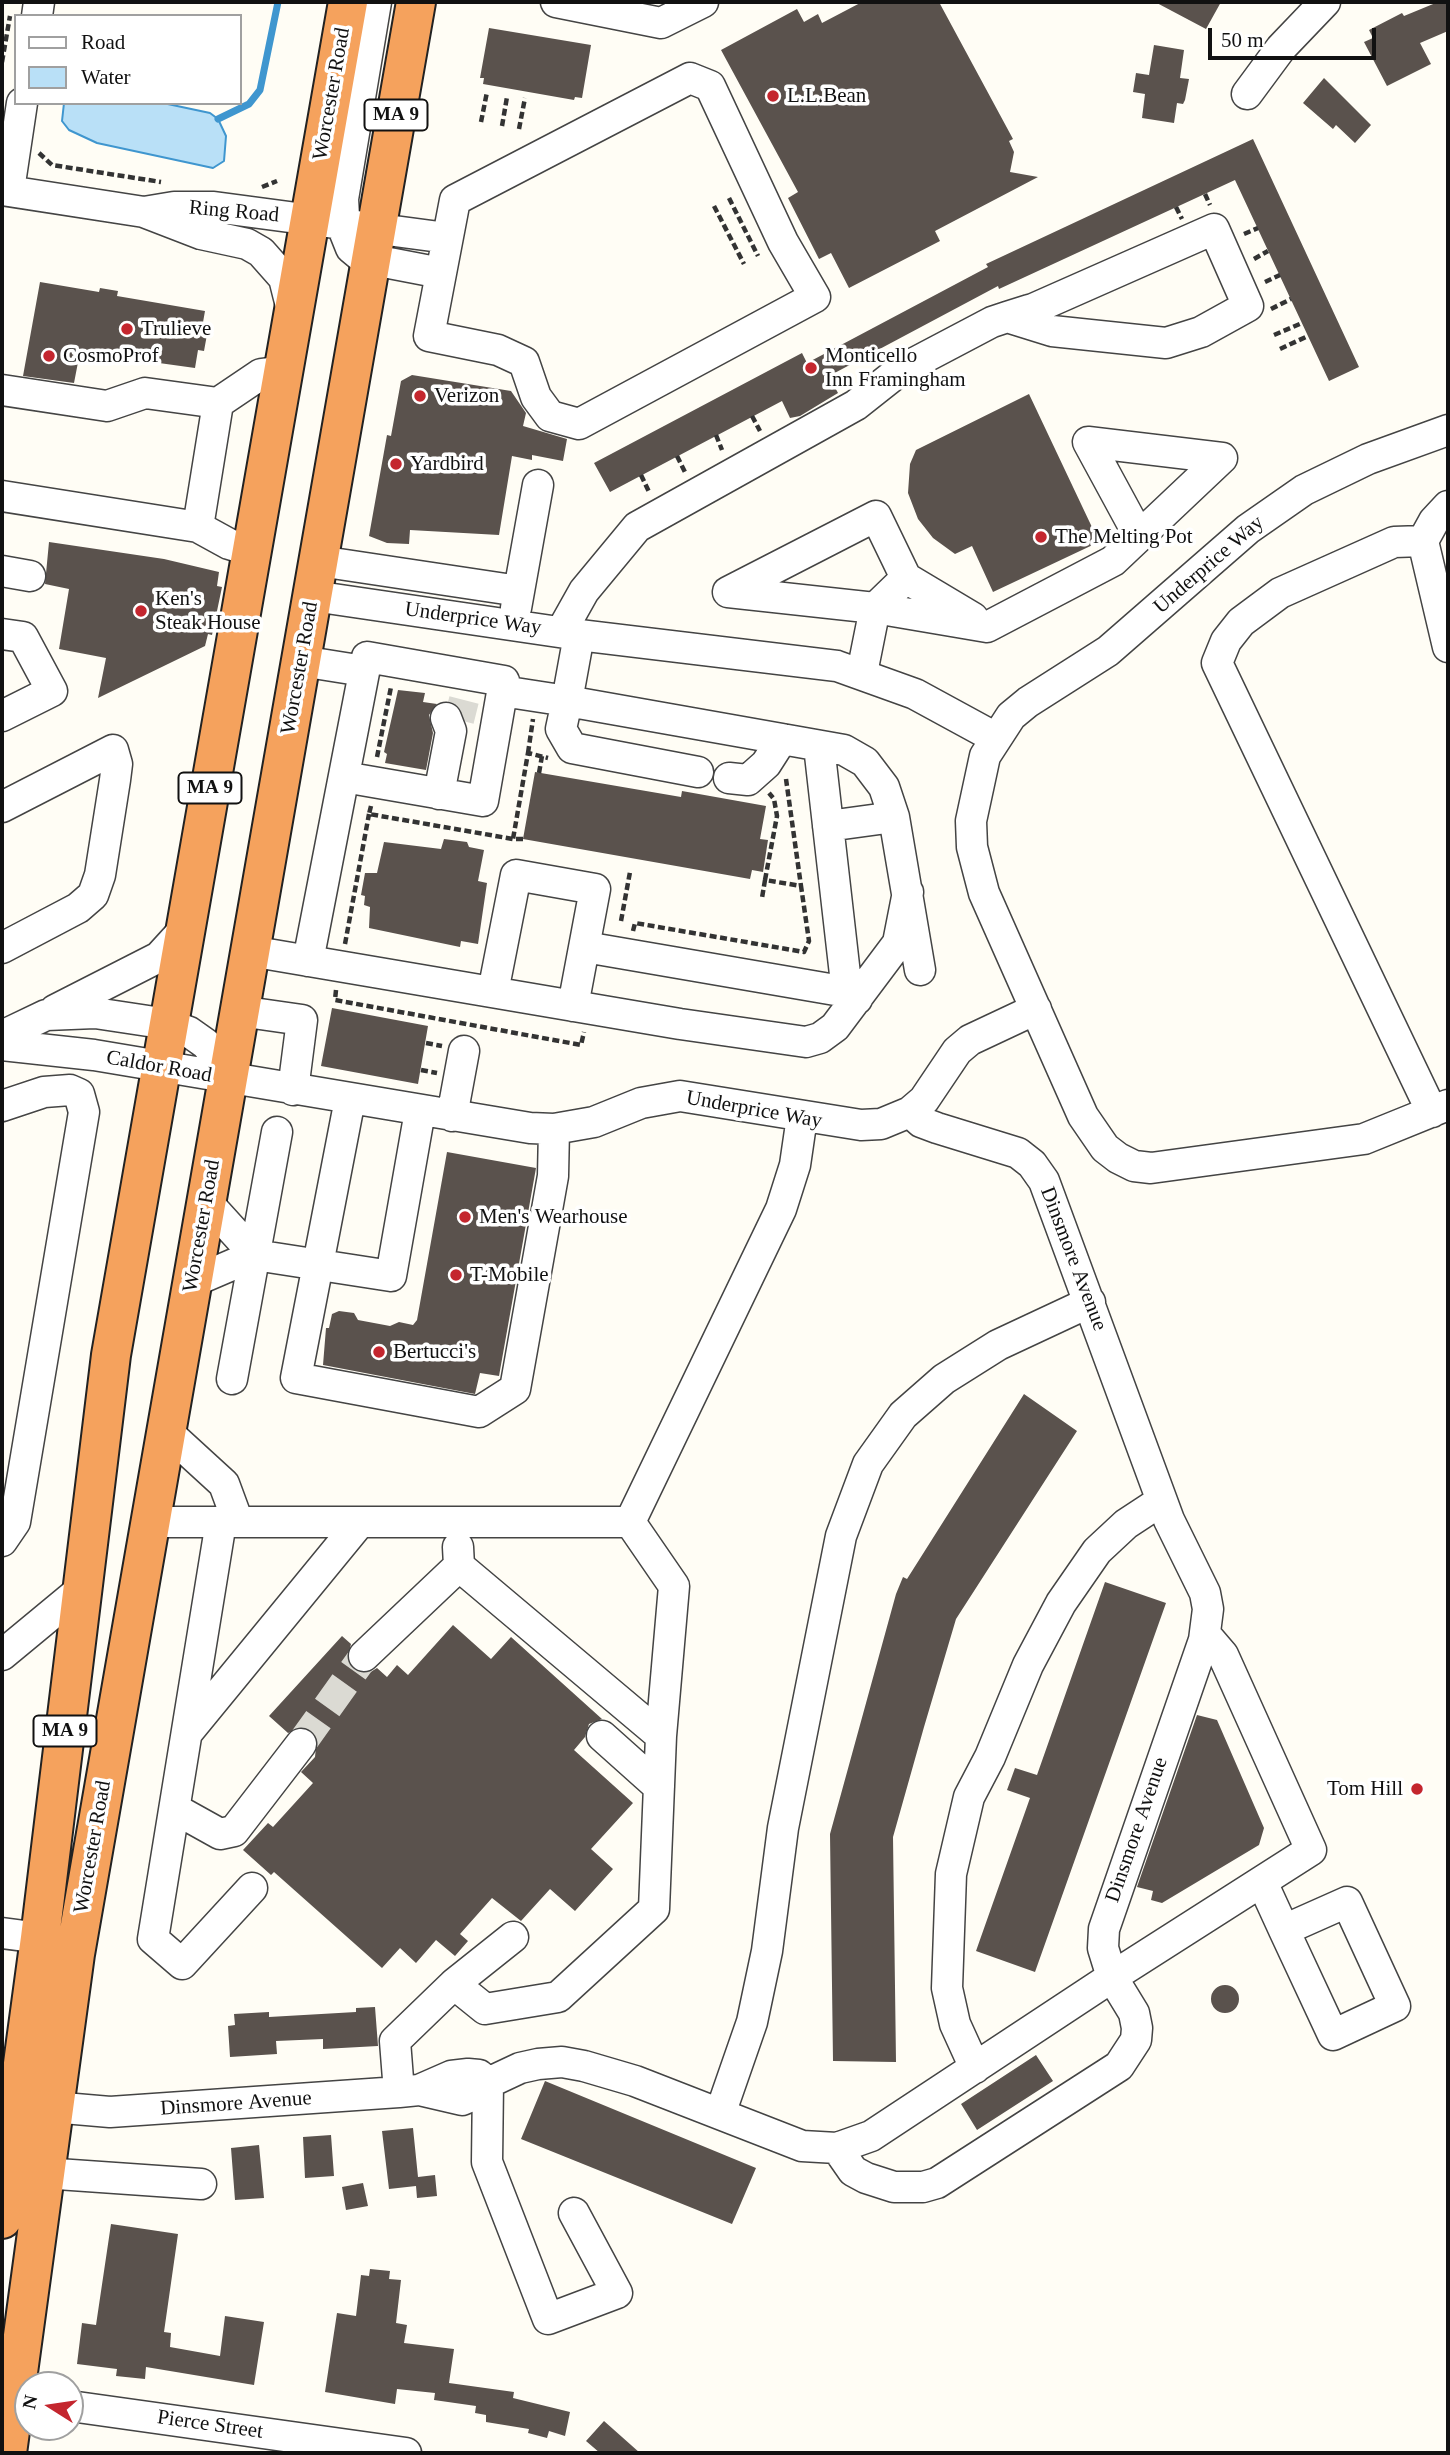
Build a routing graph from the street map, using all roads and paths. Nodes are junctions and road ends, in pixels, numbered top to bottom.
1 (39, 2) edge
2 (348, 2) edge
3 (376, 2) edge
4 (416, 2) edge
5 (556, 2) edge
6 (703, 2) edge
7 (1325, 2) edge
8 (25, 14) edge
9 (14, 36) edge
10 (2, 62) edge
11 (487, 92) dead end
12 (1247, 94) dead end
13 (507, 96) dead end
14 (525, 98) dead end
15 (22, 105) edge
16 (481, 122) dead end
17 (502, 126) dead end
18 (519, 129) dead end
19 (39, 152) dead end
20 (277, 181) dead end
21 (175, 184) dead end
22 (5, 190) edge
23 (255, 190) dead end
24 (729, 198) dead end
25 (714, 206) dead end
26 (144, 212) junction
27 (350, 233) junction
28 (447, 238) junction
29 (758, 256) dead end
30 (744, 264) dead end
31 (441, 273) junction
32 (1291, 299) dead end
33 (1264, 313) dead end
34 (1006, 317) junction
35 (1302, 323) dead end
36 (292, 325) junction
37 (1274, 335) dead end
38 (1308, 336) dead end
39 (1280, 349) dead end
40 (284, 371) junction
41 (2, 390) edge
42 (218, 403) junction
43 (1448, 430) edge
44 (538, 485) dead end
45 (2, 496) edge
46 (1448, 506) edge
47 (198, 527) junction
48 (1139, 536) dead end
49 (1423, 541) junction
50 (252, 551) junction
51 (906, 578) junction
52 (316, 579) junction
53 (519, 591) junction
54 (876, 608) junction
55 (513, 625) junction
56 (987, 627) junction
57 (2, 634) edge
58 (570, 634) junction
59 (1448, 647) edge
60 (302, 661) junction
61 (364, 671) junction
62 (862, 673) junction
63 (404, 687) dead end
64 (502, 691) junction
65 (566, 701) junction
66 (456, 704) junction
67 (535, 709) dead end
68 (2, 716) edge
69 (386, 716) dead end
70 (994, 737) junction
71 (782, 739) junction
72 (818, 746) junction
73 (527, 752) junction
74 (542, 756) junction
75 (553, 759) dead end
76 (698, 772) dead end
77 (539, 773) dead end
78 (344, 777) junction
79 (729, 778) dead end
80 (780, 779) dead end
81 (763, 791) dead end
82 (439, 794) junction
83 (373, 796) dead end
84 (2, 807) edge
85 (369, 814) junction
86 (894, 817) junction
87 (828, 826) junction
88 (513, 839) junction
89 (523, 839) dead end
90 (630, 872) dead end
91 (765, 880) junction
92 (801, 886) junction
93 (908, 892) junction
94 (762, 898) dead end
95 (188, 916) junction
96 (621, 921) dead end
97 (638, 924) dead end
98 (585, 947) junction
99 (2, 948) edge
100 (250, 951) junction
101 (342, 955) dead end
102 (308, 961) junction
103 (920, 970) dead end
104 (337, 983) dead end
105 (493, 992) junction
106 (852, 996) junction
107 (1036, 1009) junction
108 (239, 1011) junction
109 (46, 1015) junction
110 (579, 1015) junction
111 (168, 1024) junction
112 (2, 1036) edge
113 (2, 1045) edge
114 (464, 1051) dead end
115 (161, 1068) junction
116 (228, 1079) junction
117 (293, 1090) junction
118 (350, 1099) junction
119 (2, 1106) edge
120 (1440, 1108) edge
121 (420, 1111) junction
122 (910, 1112) junction
123 (452, 1116) junction
124 (802, 1117) junction
125 (554, 1129) junction
126 (277, 1132) dead end
127 (206, 1200) junction
128 (255, 1255) junction
129 (317, 1264) junction
130 (192, 1282) junction
131 (1090, 1302) junction
132 (232, 1379) dead end
133 (166, 1430) junction
134 (10, 1499) edge
135 (1161, 1501) junction
136 (149, 1522) junction
137 (230, 1522) junction
138 (360, 1522) junction
139 (457, 1522) junction
140 (631, 1522) junction
141 (2, 1541) edge
142 (459, 1566) junction
143 (83, 1588) junction
144 (1205, 1634) junction
145 (2, 1655) edge
146 (364, 1656) tunnel mouth
147 (187, 1733) junction
148 (602, 1736) dead end
149 (661, 1736) junction
150 (301, 1744) tunnel mouth
151 (659, 1787) junction
152 (175, 1809) junction
153 (1262, 1882) junction
154 (252, 1888) dead end
155 (1284, 1930) dead end
156 (2, 1933) edge
157 (513, 1937) dead end
158 (40, 1938) junction
159 (1112, 1977) junction
160 (454, 1983) junction
161 (14, 2042) edge
162 (975, 2067) junction
163 (488, 2083) junction
164 (409, 2091) junction
165 (24, 2103) edge
166 (720, 2114) junction
167 (837, 2148) junction
168 (43, 2172) junction
169 (201, 2184) dead end
170 (574, 2213) dead end
171 (2, 2219) edge
172 (24, 2371) edge
173 (84, 2408) edge
174 (14, 2426) edge
175 (384, 2451) edge
176 (7, 2453) edge

1 - 8 street
2 - 27 highway, Worcester Road / MA 9
3 - 27 street
4 - 27 highway, Worcester Road / MA 9
5 - 6 street
7 - 12 street
9 - 10 path
11 - 16 path
13 - 17 path
14 - 18 path
15 - 22 street, Ring Road
19 - 21 path
20 - 23 path
22 - 26 street, Ring Road
24 - 29 path
25 - 30 path
26 - 27 street, Ring Road
26 - 36 street
27 - 28 street
27 - 31 street
27 - 36 highway, Worcester Road / MA 9
27 - 52 highway, Worcester Road / MA 9
28 - 31 street
28 - 31 street
32 - 33 path
34 - 34 street
34 - 58 street
35 - 37 path
36 - 40 highway, Worcester Road / MA 9
38 - 39 path
40 - 42 street
40 - 50 highway, Worcester Road / MA 9
41 - 42 street
42 - 47 street
43 - 70 street, Underprice Way
44 - 53 street
45 - 47 street
46 - 49 street
47 - 50 street
48 - 56 street
49 - 59 street
49 - 120 street
50 - 95 highway, Worcester Road / MA 9
51 - 54 street
51 - 54 street
51 - 56 street
52 - 53 street
52 - 55 street, Underprice Way
52 - 60 highway, Worcester Road / MA 9
53 - 55 street
54 - 56 street
54 - 62 street
55 - 58 street, Underprice Way
57 - 68 street
58 - 62 street, Underprice Way
58 - 65 street
60 - 61 street
60 - 100 highway, Worcester Road / MA 9
61 - 66 street
61 - 78 street
62 - 70 street, Underprice Way
63 - 69 path
64 - 65 street
64 - 66 street
64 - 82 street
65 - 71 street
65 - 76 street
66 - 82 street
67 - 73 path
70 - 107 street, Underprice Way
71 - 72 street
71 - 79 street
72 - 86 street
72 - 87 street
73 - 74 path
73 - 88 path
74 - 75 path
74 - 77 path
78 - 82 street
78 - 102 street
80 - 92 path
81 - 91 path
83 - 85 path
84 - 99 street
85 - 88 path
85 - 101 path
86 - 87 street
86 - 93 street
87 - 106 street
88 - 89 path
90 - 96 path
91 - 92 path
91 - 94 path
92 - 97 path
93 - 103 street
93 - 106 street
95 - 109 street
95 - 111 highway, Worcester Road / MA 9
98 - 105 street
98 - 106 street
98 - 110 street
100 - 102 street
100 - 108 highway, Worcester Road / MA 9
102 - 105 street
104 - 110 path
105 - 110 street
106 - 110 street
107 - 120 street, Underprice Way
107 - 122 street, Underprice Way
108 - 116 highway, Worcester Road / MA 9
108 - 117 street
109 - 111 street, Caldor Road
109 - 112 street, Caldor Road
111 - 115 highway, Worcester Road / MA 9
111 - 116 street, Caldor Road
113 - 115 street, Caldor Road
114 - 123 street
115 - 116 street, Caldor Road
115 - 143 highway, Worcester Road / MA 9
116 - 117 street, Underprice Way
116 - 127 highway, Worcester Road / MA 9
117 - 118 street, Underprice Way
118 - 121 street, Underprice Way
118 - 129 street
119 - 134 street
121 - 123 street, Underprice Way
121 - 129 street
122 - 124 street, Underprice Way
122 - 131 street, Dinsmore Avenue
123 - 125 street, Underprice Way
124 - 125 street, Underprice Way
124 - 140 street
125 - 129 street
126 - 128 street
127 - 128 street
127 - 130 highway, Worcester Road / MA 9
128 - 129 street
128 - 130 street
128 - 132 street
130 - 133 highway, Worcester Road / MA 9
131 - 135 street, Dinsmore Avenue
131 - 166 street
133 - 136 highway, Worcester Road / MA 9
133 - 137 street
134 - 141 street
135 - 144 street, Dinsmore Avenue
135 - 162 street
136 - 137 street
136 - 165 highway, Worcester Road / MA 9
137 - 138 street
137 - 147 street
138 - 139 street
138 - 147 street
139 - 140 street
139 - 142 street
140 - 149 street
142 - 146 street
142 - 149 street
143 - 145 street
143 - 158 highway, Worcester Road / MA 9
144 - 153 street
144 - 159 street, Dinsmore Avenue
147 - 152 street
148 - 151 street
149 - 151 street
150 - 152 street
151 - 160 street
152 - 154 street
153 - 155 street
153 - 159 street
156 - 158 street
157 - 160 street
158 - 161 highway, Worcester Road / MA 9
159 - 162 street, Dinsmore Avenue
159 - 167 street
160 - 164 street
161 - 165 highway, Worcester Road / MA 9
162 - 167 street, Dinsmore Avenue
163 - 164 street, Dinsmore Avenue
163 - 166 street, Dinsmore Avenue
163 - 170 street
164 - 165 street, Dinsmore Avenue
165 - 168 highway, Worcester Road / MA 9
165 - 171 highway, Worcester Road / MA 9
166 - 167 street, Dinsmore Avenue
168 - 169 street
168 - 172 highway, Worcester Road / MA 9
173 - 175 street, Pierce Street
174 - 176 highway, Worcester Road / MA 9

